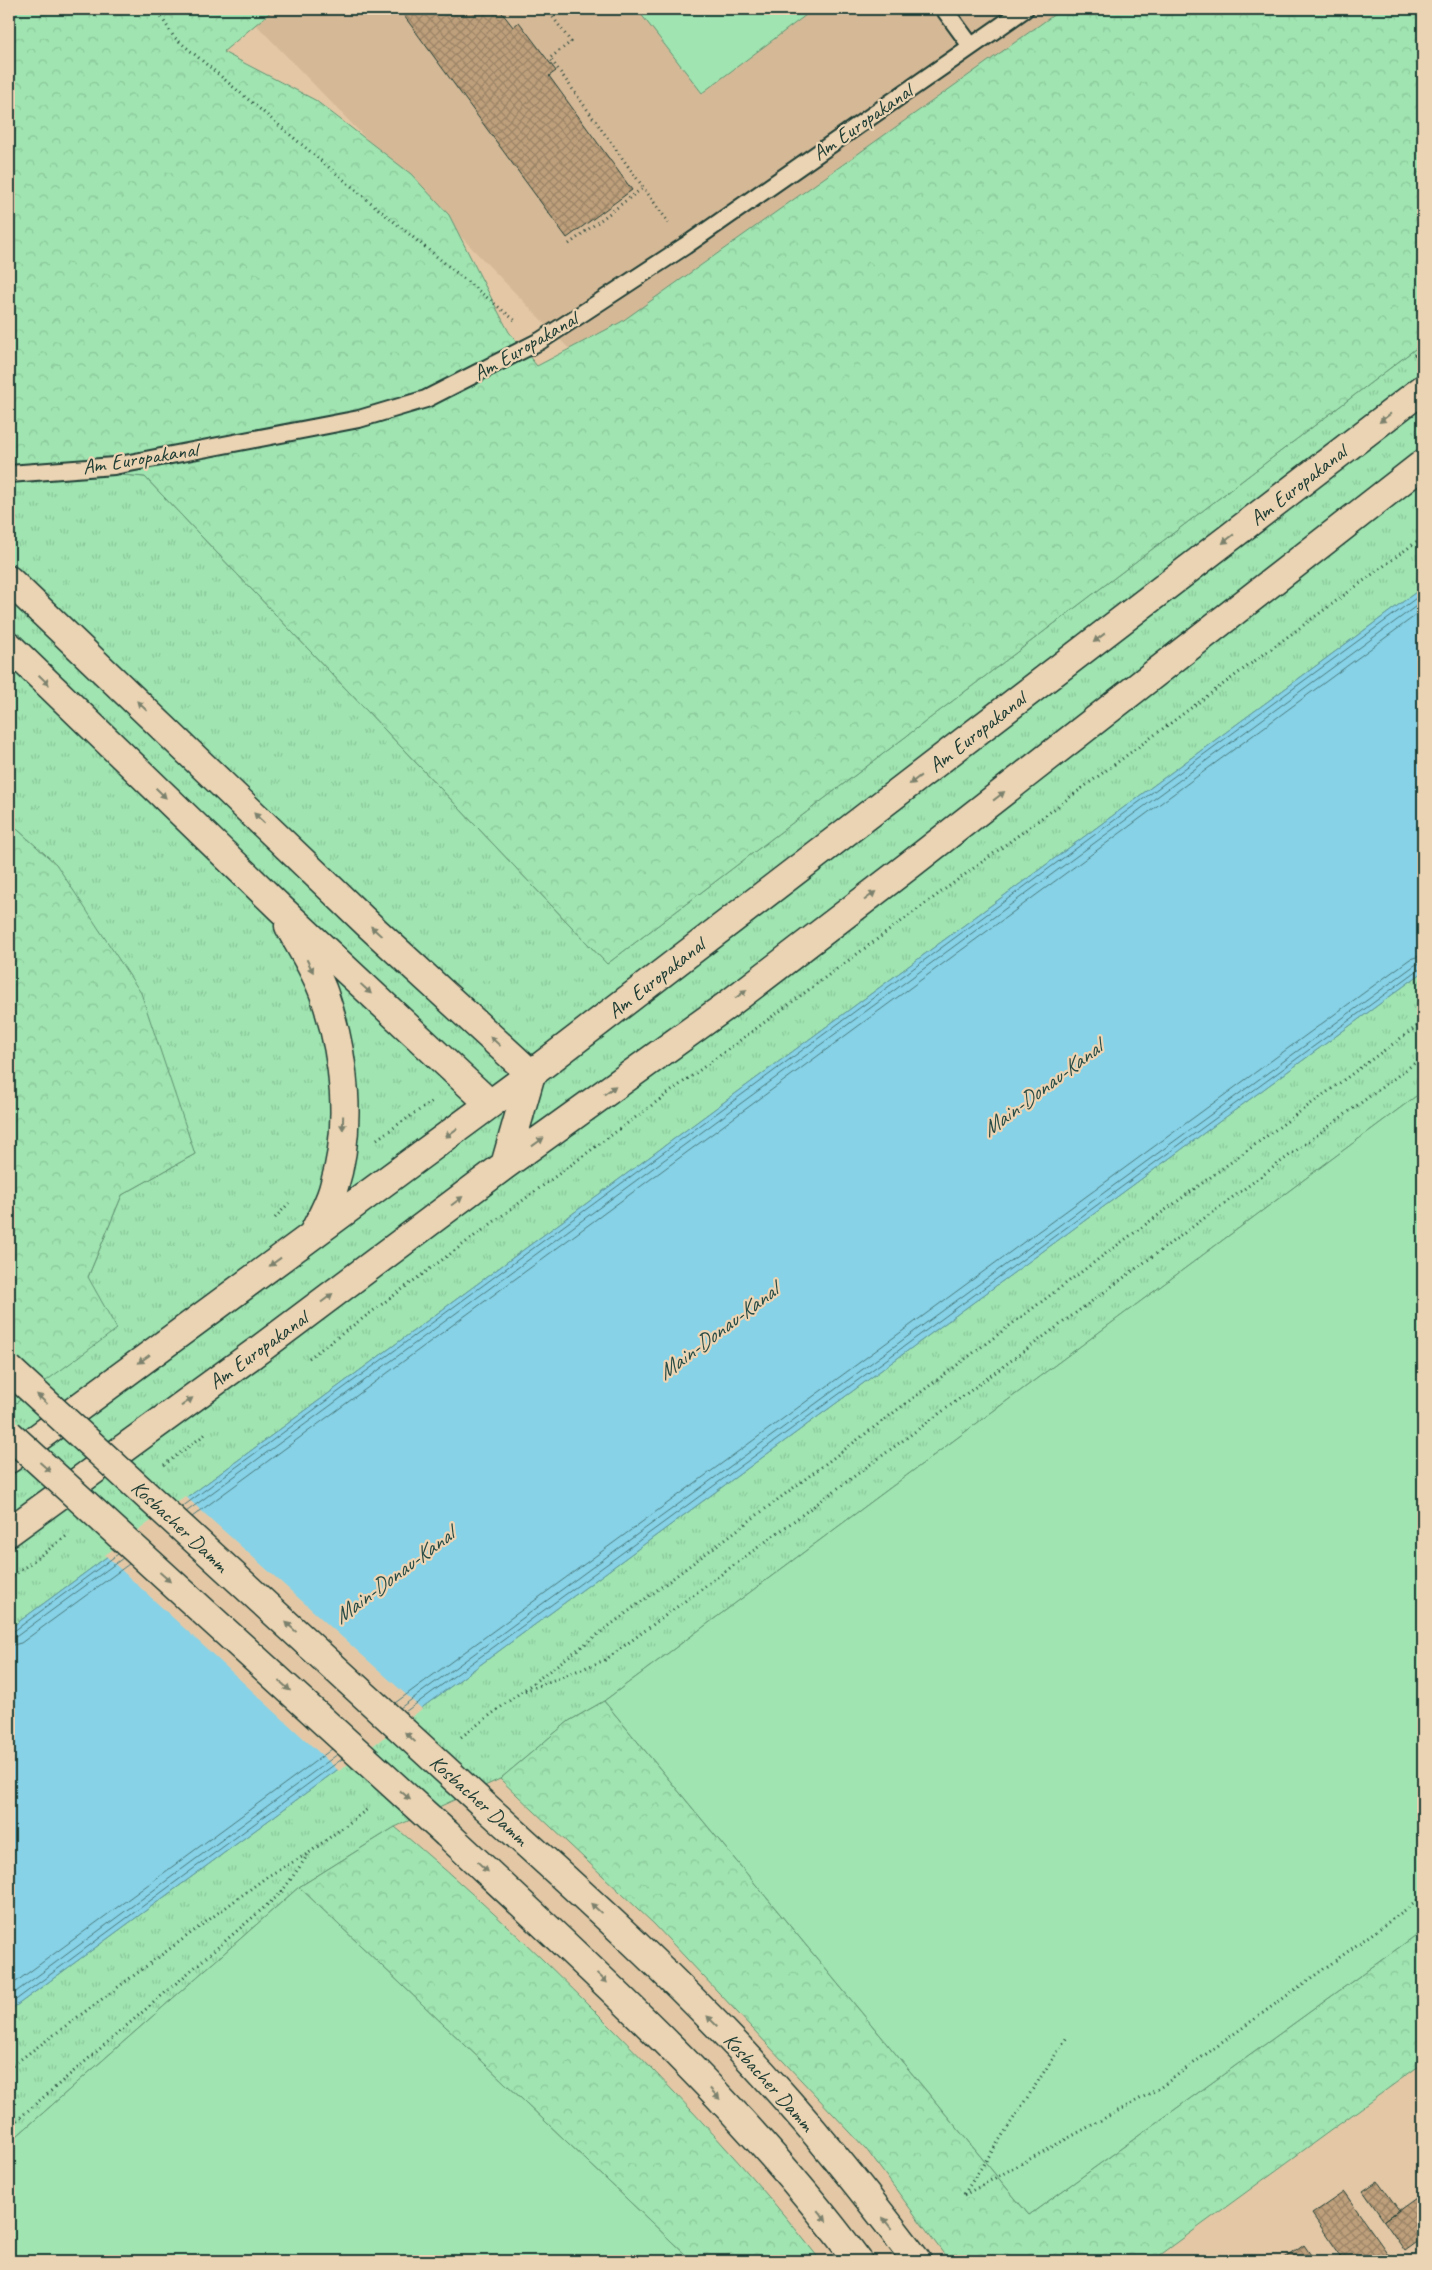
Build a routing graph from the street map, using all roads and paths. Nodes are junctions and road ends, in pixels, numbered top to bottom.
1 (156, 9) edge
2 (548, 9) edge
3 (944, 9) edge
4 (1025, 9) edge
5 (971, 46) junction
6 (644, 187) junction
7 (569, 244) dead end
8 (685, 246) junction
9 (540, 341) junction
10 (1423, 388) edge
11 (1423, 464) edge
12 (9, 474) edge
13 (1423, 537) edge
14 (9, 580) edge
15 (9, 646) edge
16 (280, 908) junction
17 (1423, 1022) edge
18 (1423, 1058) edge
19 (531, 1074) junction
20 (441, 1095) dead end
21 (490, 1104) junction
22 (522, 1110) junction
23 (570, 1118) junction
24 (372, 1142) dead end
25 (505, 1165) junction
26 (314, 1234) junction
27 (306, 1360) dead end
28 (9, 1369) edge
29 (210, 1431) dead end
30 (9, 1434) edge
31 (9, 1459) edge
32 (162, 1467) dead end
33 (9, 1532) edge
34 (73, 1532) dead end
35 (9, 1579) edge
36 (1423, 1897) edge
37 (1067, 2037) dead end
38 (9, 2068) edge
39 (9, 2127) edge
40 (858, 2261) edge
41 (918, 2261) edge

1 - 9 path
2 - 6 path
3 - 5 lane
4 - 5 lane, Am Europakanal
5 - 8 lane, Am Europakanal
6 - 7 path
6 - 8 path
8 - 9 lane, Am Europakanal
9 - 12 lane, Am Europakanal
10 -> 19 main road, Am Europakanal
23 -> 11 main road, Am Europakanal
13 - 27 path
19 -> 14 main road
15 -> 16 main road
16 -> 21 main road
16 -> 26 main road
17 - 18 path
19 - 21 main road, Am Europakanal
19 - 22 main road
20 - 24 path
21 - 22 main road
21 -> 26 main road, Am Europakanal
22 - 23 main road
22 - 25 main road
25 -> 23 main road, Am Europakanal
33 -> 25 main road, Am Europakanal
26 -> 31 main road, Am Europakanal
41 -> 28 main road, Kosbacher Damm, bridge
29 - 32 path
30 -> 40 main road, bridge
34 - 35 path
36 - 37 path
38 - 39 path

